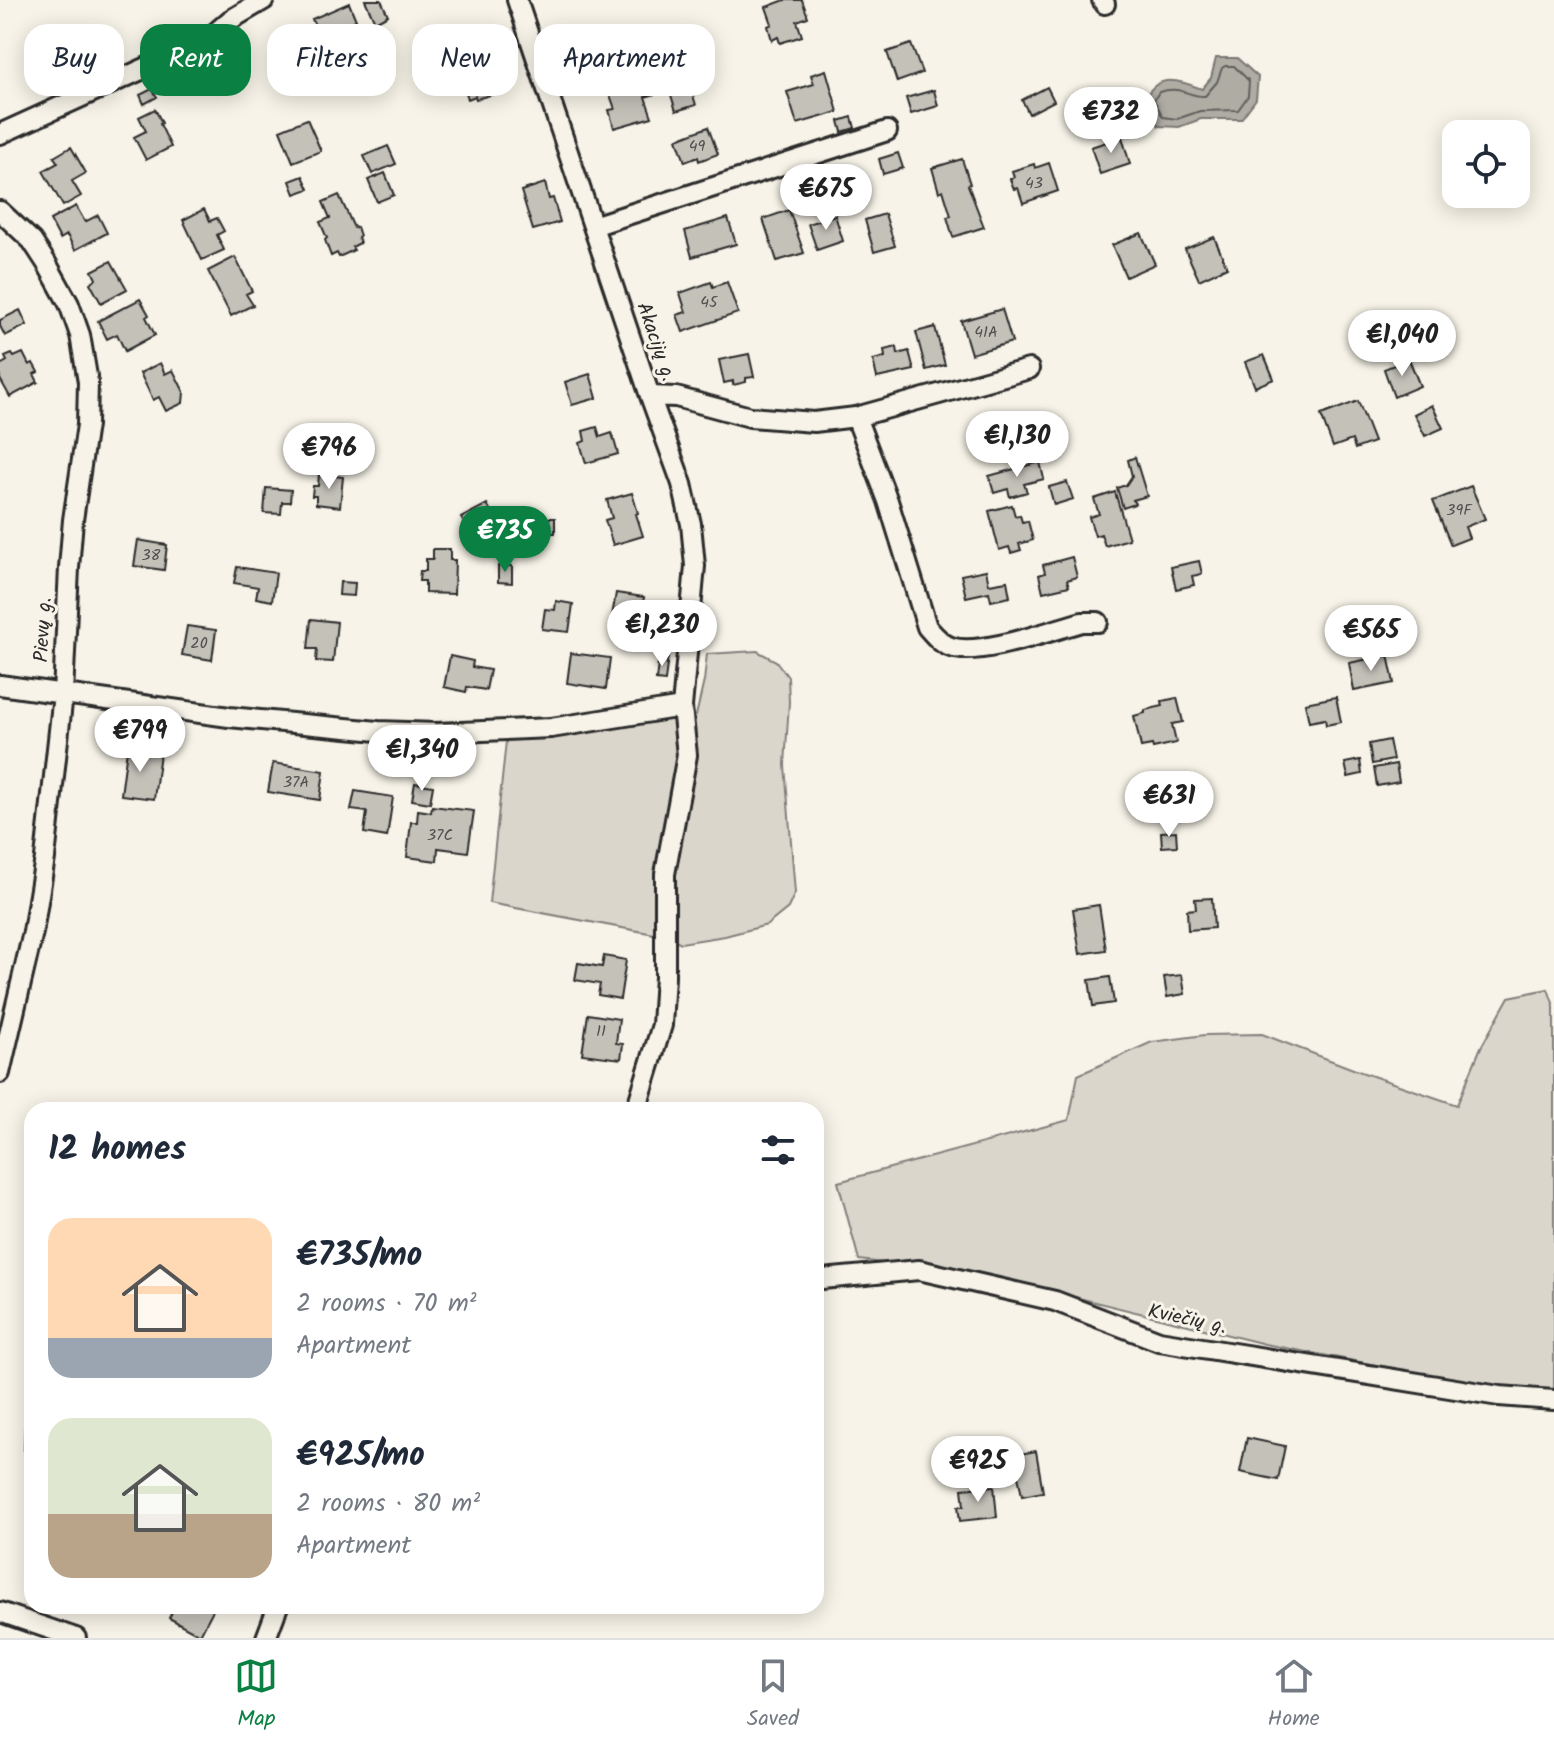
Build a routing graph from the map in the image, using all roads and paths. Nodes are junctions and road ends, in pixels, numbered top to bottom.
1 (264, 0) edge
2 (517, 0) edge
3 (887, 131) dead end
4 (0, 134) edge
5 (0, 211) edge
6 (593, 226) junction
7 (1029, 369) dead end
8 (650, 396) junction
9 (856, 417) junction
10 (1098, 622) dead end
11 (0, 685) edge
12 (63, 694) junction
13 (682, 707) junction
14 (0, 1073) edge
15 (638, 1102) edge
16 (824, 1279) edge
17 (1554, 1400) edge
18 (0, 1612) edge
19 (275, 1614) edge
20 (76, 1638) edge
21 (266, 1638) edge

1 - 4 street
2 - 6 street, Akacijų g.
3 - 6 street
5 - 12 street, Pievų g.
6 - 8 street, Akacijų g.
7 - 9 street
8 - 9 street
8 - 13 street, Akacijų g.
9 - 10 street
11 - 12 street
12 - 13 street
12 - 14 street, Pievų g.
13 - 15 street, Akacijų g.
16 - 17 street, Kviečių g.
18 - 20 street
19 - 21 street

